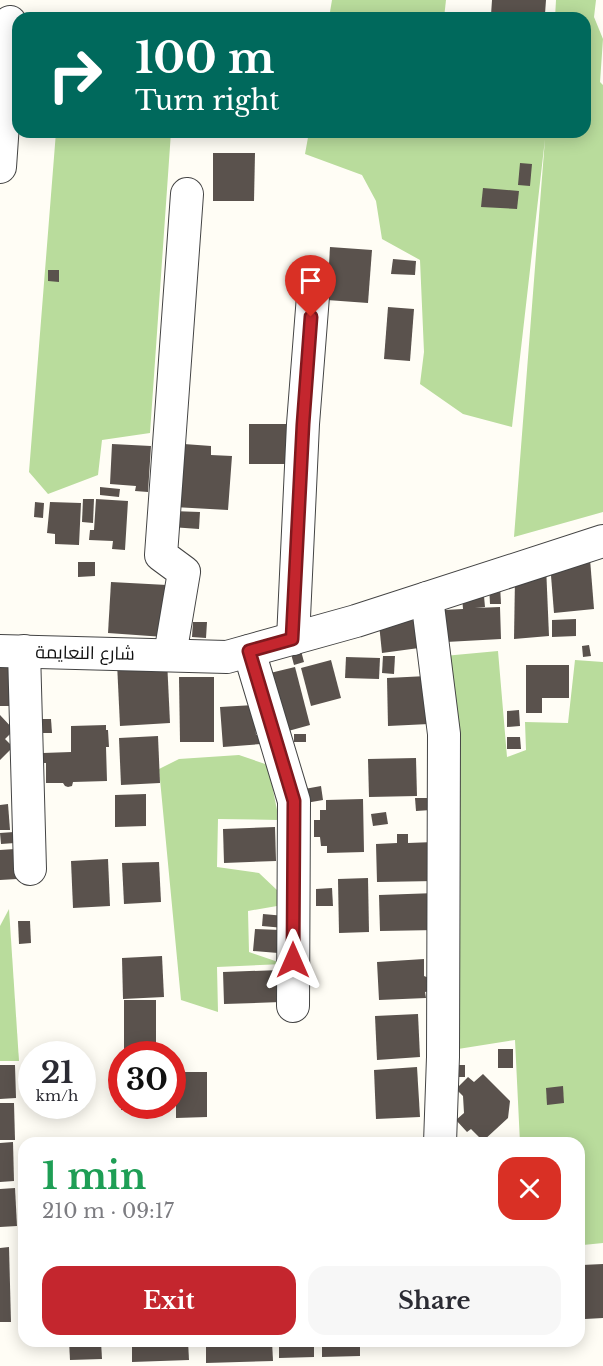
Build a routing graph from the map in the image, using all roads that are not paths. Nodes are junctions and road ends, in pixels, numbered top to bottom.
1 (10, 22) dead end
2 (0, 167) edge
3 (187, 194) dead end
4 (313, 296) dead end
5 (603, 541) edge
6 (427, 598) junction
7 (292, 639) junction
8 (12, 651) edge
9 (249, 651) junction
10 (170, 655) junction
11 (30, 868) dead end
12 (293, 1006) dead end
13 (440, 1137) edge

1 - 2 street
3 - 10 street
4 - 7 street
5 - 6 street, شارع النعايمة
6 - 7 street, شارع النعايمة
6 - 13 street
7 - 9 street, شارع النعايمة
8 - 10 street, شارع النعايمة
8 - 11 street
9 - 10 street, شارع النعايمة
9 - 12 street

